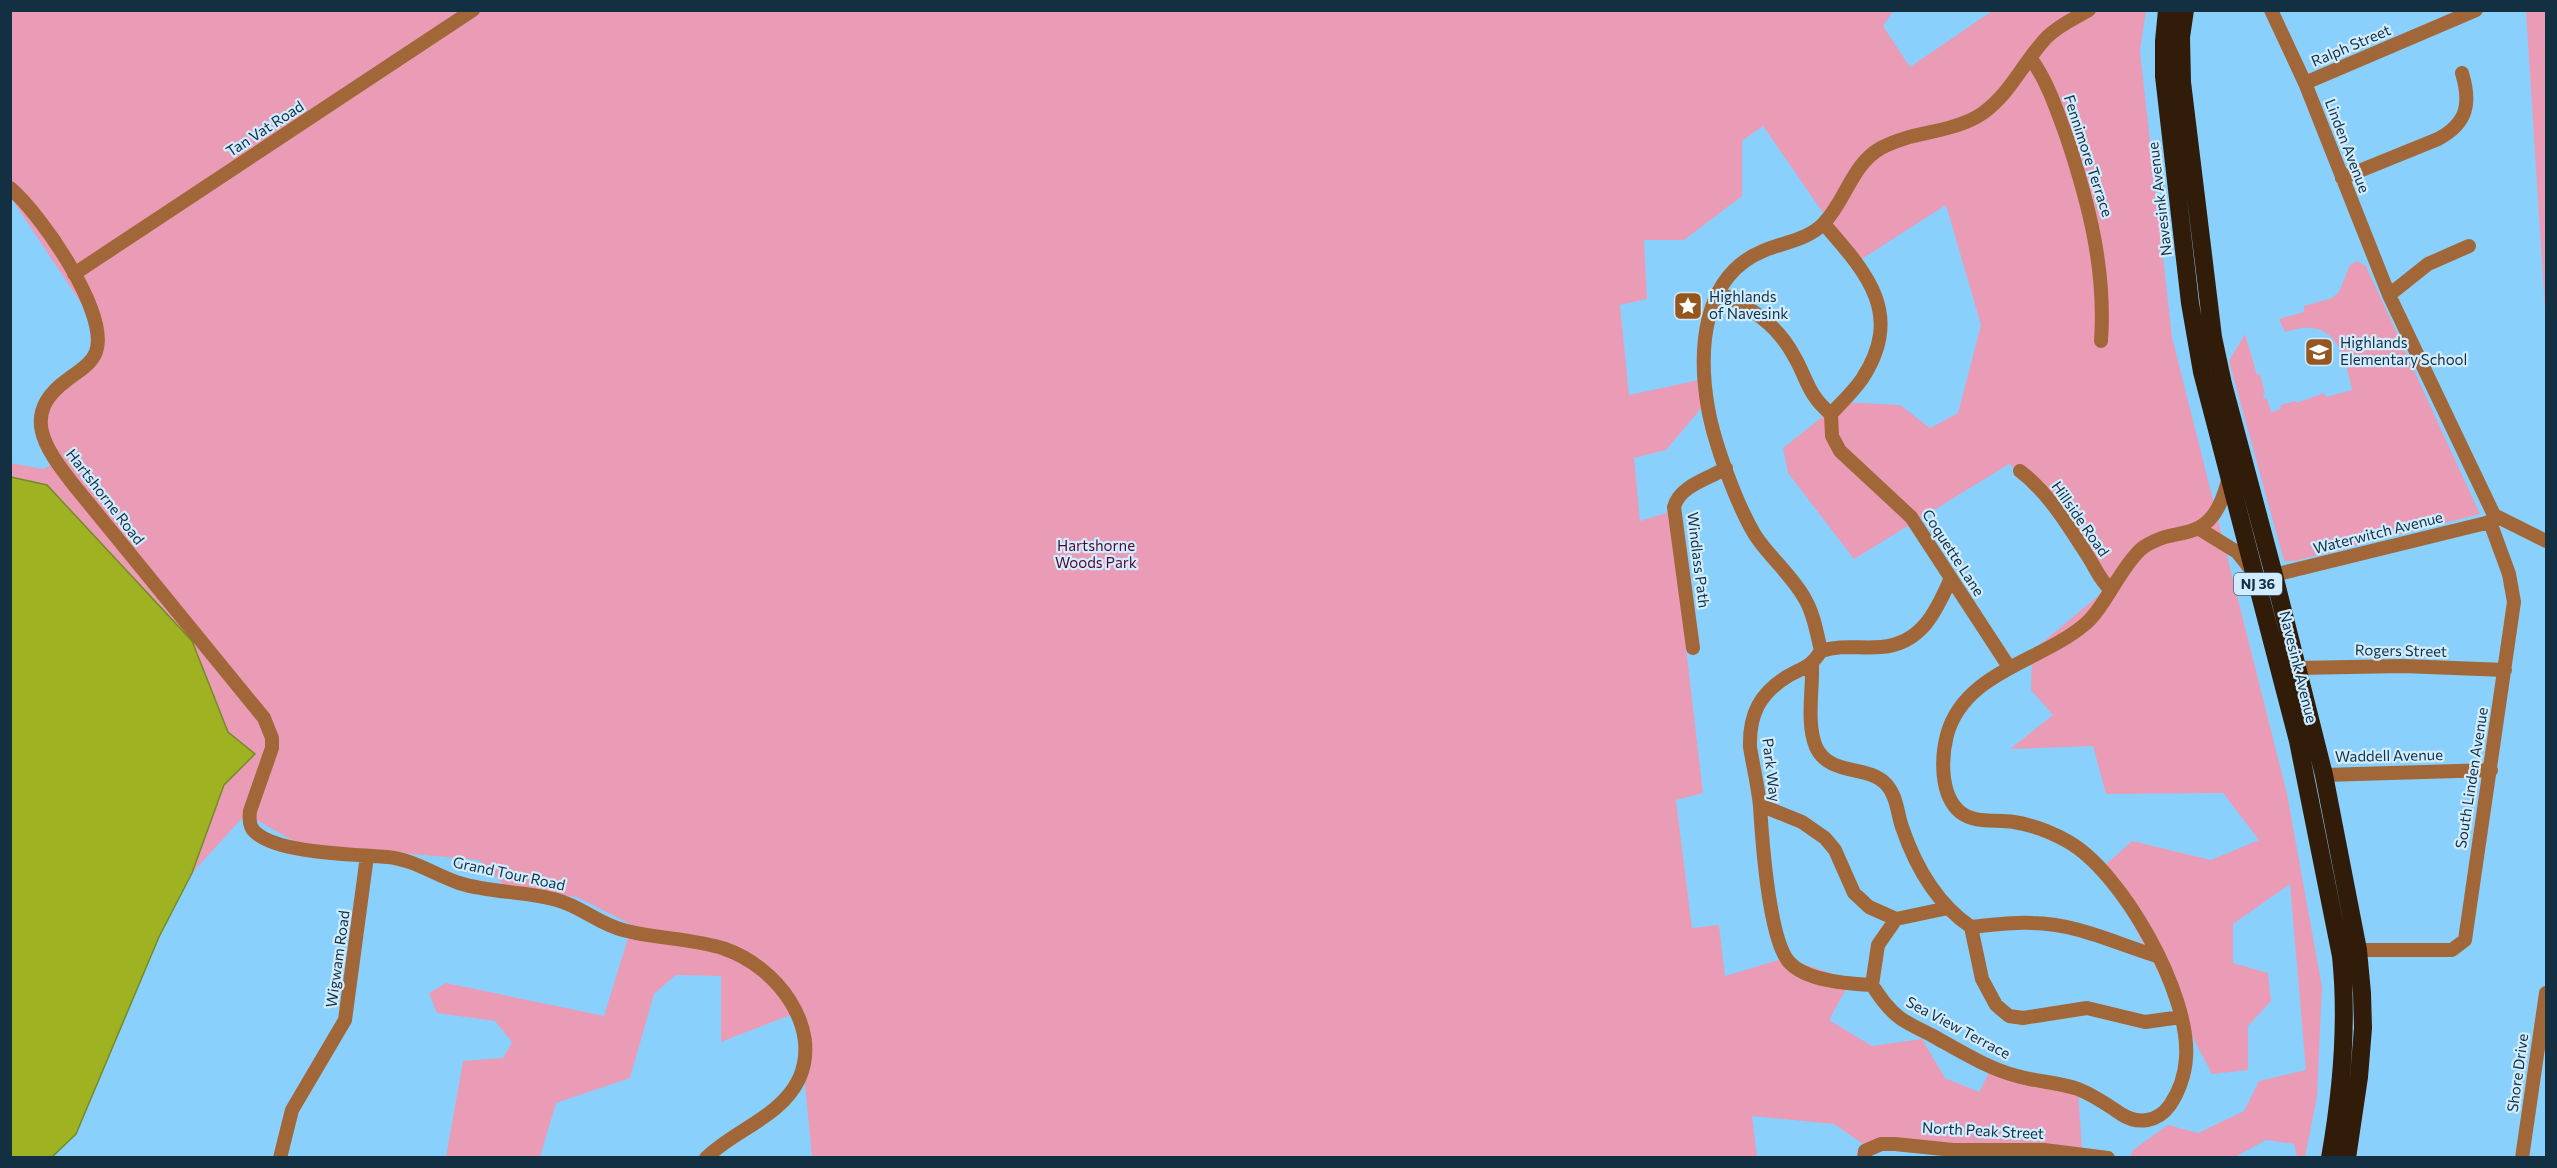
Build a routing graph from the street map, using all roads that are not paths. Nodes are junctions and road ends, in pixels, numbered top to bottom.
1 (473, 10) edge
2 (2089, 10) edge
3 (2167, 10) edge
4 (2185, 10) edge
5 (2271, 10) edge
6 (2476, 10) edge
7 (2031, 59) junction
8 (2462, 73) dead end
9 (2305, 83) junction
10 (2342, 178) junction
11 (10, 188) edge
12 (1824, 224) junction
13 (2469, 246) dead end
14 (74, 274) junction
15 (1718, 292) junction
16 (2389, 295) junction
17 (2102, 341) dead end
18 (1830, 414) junction
19 (1726, 468) junction
20 (2020, 471) dead end
21 (2229, 476) junction
22 (2492, 519) junction
23 (2198, 528) junction
24 (2547, 541) edge
25 (2265, 576) junction
26 (1950, 580) junction
27 (2110, 589) junction
28 (1694, 648) dead end
29 (1821, 651) junction
30 (1812, 668) junction
31 (2009, 668) junction
32 (2297, 668) junction
33 (2505, 670) junction
34 (2491, 770) junction
35 (2324, 775) junction
36 (1760, 805) junction
37 (251, 827) joint
38 (367, 856) junction
39 (1948, 908) junction
40 (1896, 919) junction
41 (1971, 927) junction
42 (2358, 950) junction
43 (2157, 956) junction
44 (1872, 985) junction
45 (2546, 998) edge
46 (2181, 1017) junction
47 (2532, 1092) junction
48 (2547, 1092) edge
49 (280, 1158) edge
50 (706, 1158) edge
51 (1864, 1158) edge
52 (2108, 1158) edge
53 (2330, 1158) edge
54 (2347, 1158) edge
55 (2522, 1158) edge

1 - 14 street, Tan Vat Road
2 - 7 street
3 - 21 highway, Navesink Avenue / NJ 36
4 - 25 highway, Navesink Avenue / NJ 36
5 - 9 street, Linden Avenue
6 - 9 street, Ralph Street
7 - 12 street
7 - 17 street, Fennimore Terrace
8 - 10 street
9 - 10 street, Linden Avenue
10 - 16 street, Linden Avenue
11 - 14 street, Hartshorne Road
12 - 15 street
12 - 18 street
13 - 16 street
14 - 37 street, Hartshorne Road
15 - 18 street
15 - 19 street
16 - 22 street, Linden Avenue
18 - 26 street, Coquette Lane
19 - 28 street, Windlass Path
19 - 29 street
20 - 27 street, Hillside Road
21 - 23 street
21 - 25 highway, Navesink Avenue / NJ 36
22 - 24 street
22 - 25 street, Waterwitch Avenue
22 - 33 street, South Linden Avenue
23 - 25 street
23 - 27 street
25 - 32 highway, Navesink Avenue / NJ 36
25 - 53 highway, Navesink Avenue / NJ 36
26 - 29 street
26 - 31 street, Coquette Lane
27 - 31 street
29 - 30 street, Park Way
30 - 36 street, Park Way
30 - 39 street
31 - 43 street
32 - 33 street, Rogers Street
32 - 35 highway, Navesink Avenue / NJ 36
33 - 34 street, South Linden Avenue
34 - 35 street, Waddell Avenue
34 - 42 street, South Linden Avenue
35 - 42 highway, Navesink Avenue / NJ 36
36 - 40 street
36 - 44 street, Park Way
37 - 38 street, Grand Tour Road
38 - 49 street, Wigwam Road
38 - 50 street, Grand Tour Road
39 - 40 street
39 - 41 street
40 - 44 street
41 - 43 street
41 - 46 street
42 - 54 highway, Navesink Avenue / NJ 36
43 - 46 street
44 - 46 street, Sea View Terrace
45 - 47 street, Shore Drive
47 - 48 street
47 - 55 street, Shore Drive
51 - 52 street, North Peak Street

